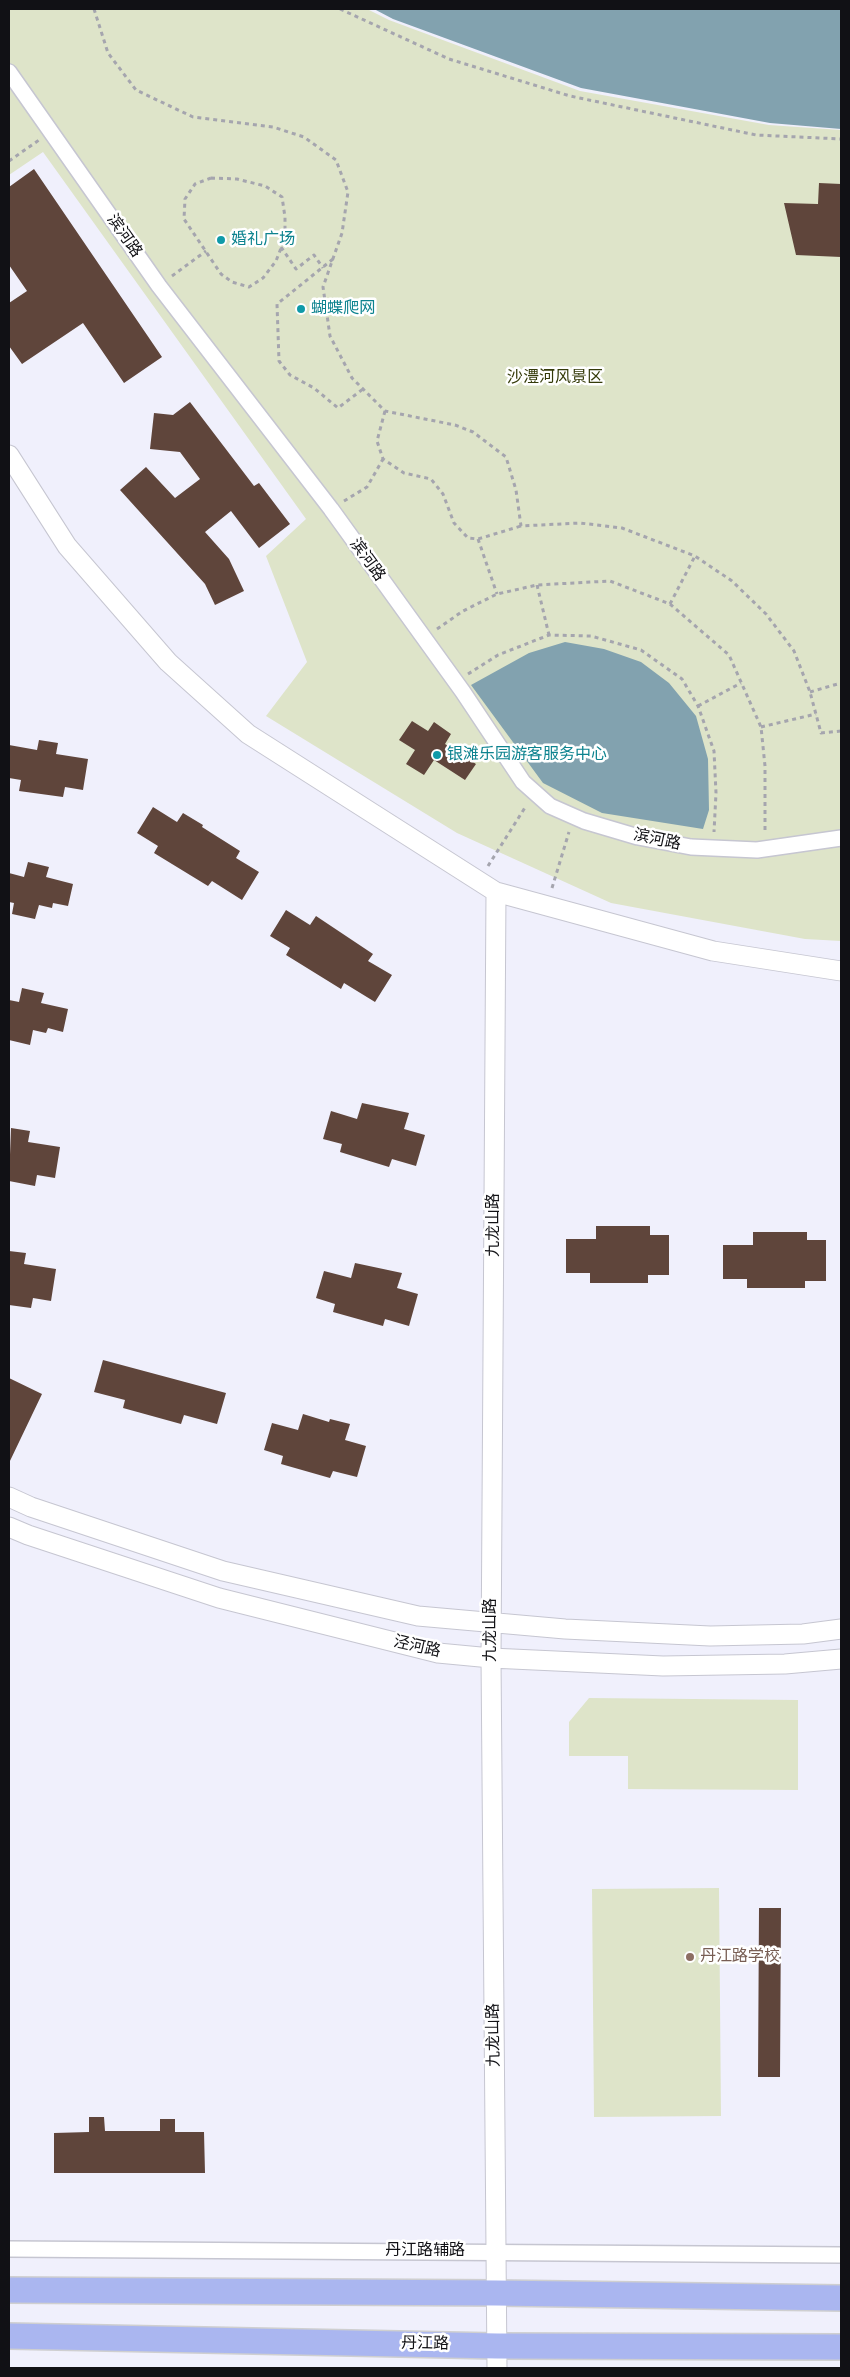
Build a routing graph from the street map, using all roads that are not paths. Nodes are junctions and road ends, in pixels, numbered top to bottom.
1 (9, 72) edge
2 (9, 455) edge
3 (841, 838) edge
4 (496, 892) junction
5 (841, 971) edge
6 (9, 1497) edge
7 (9, 1527) edge
8 (491, 1622) junction
9 (841, 1629) edge
10 (491, 1658) junction
11 (841, 1659) edge
12 (9, 2249) edge
13 (496, 2252) junction
14 (841, 2255) edge
15 (9, 2290) edge
16 (497, 2293) junction
17 (841, 2298) edge
18 (9, 2336) edge
19 (841, 2347) edge
20 (497, 2357) edge

1 - 3 street, 滨河路
2 - 4 street
4 - 5 street
4 - 8 street, 九龙山路
6 - 8 street, 泾河路
7 - 10 street, 泾河路
8 - 9 street, 泾河路
8 - 10 street, 九龙山路
10 - 11 street, 泾河路
10 - 13 street, 九龙山路
12 - 13 street, 丹江路辅路
13 - 14 street, 丹江路辅路
13 - 16 street, 九龙山路
15 - 16 highway
16 - 17 highway
16 - 20 street, 九龙山路
18 - 20 highway, 丹江路
19 - 20 highway, 丹江路

